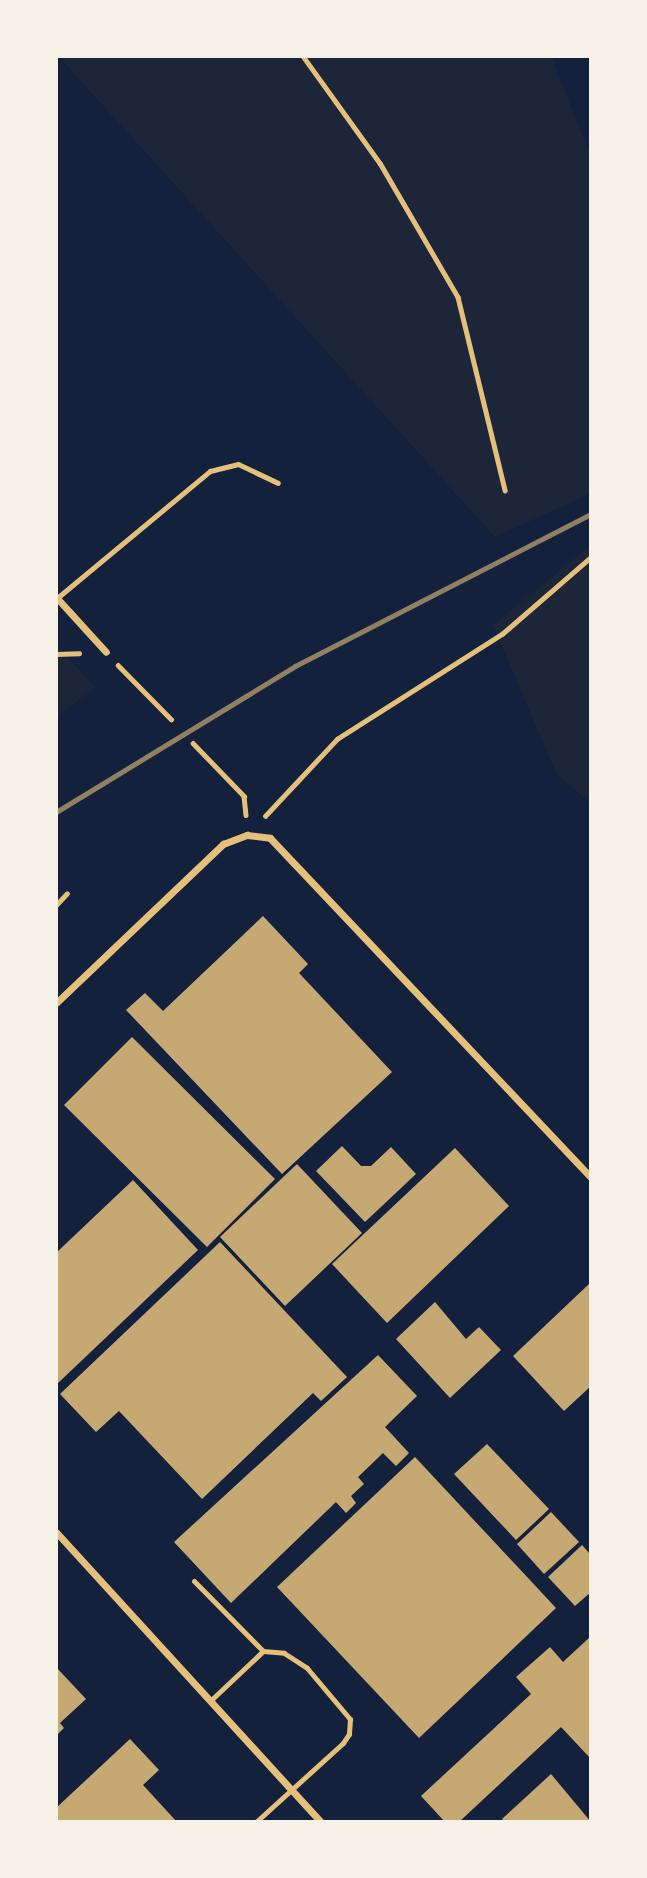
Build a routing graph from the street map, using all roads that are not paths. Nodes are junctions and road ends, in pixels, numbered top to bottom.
1 (278, 483) dead end
2 (56, 597) edge
3 (106, 652) road end
4 (67, 893) dead end
5 (56, 905) edge
6 (56, 1003) edge
7 (591, 1177) edge
8 (56, 1532) edge
9 (194, 1581) dead end
10 (263, 1651) junction
11 (210, 1701) junction
12 (291, 1789) junction
13 (256, 1822) edge
14 (321, 1822) edge

1 - 2 lane
2 - 3 street
4 - 5 lane
6 - 7 street
8 - 11 street
9 - 10 lane
10 - 11 lane
10 - 12 lane
11 - 12 street
12 - 13 lane
12 - 14 street

